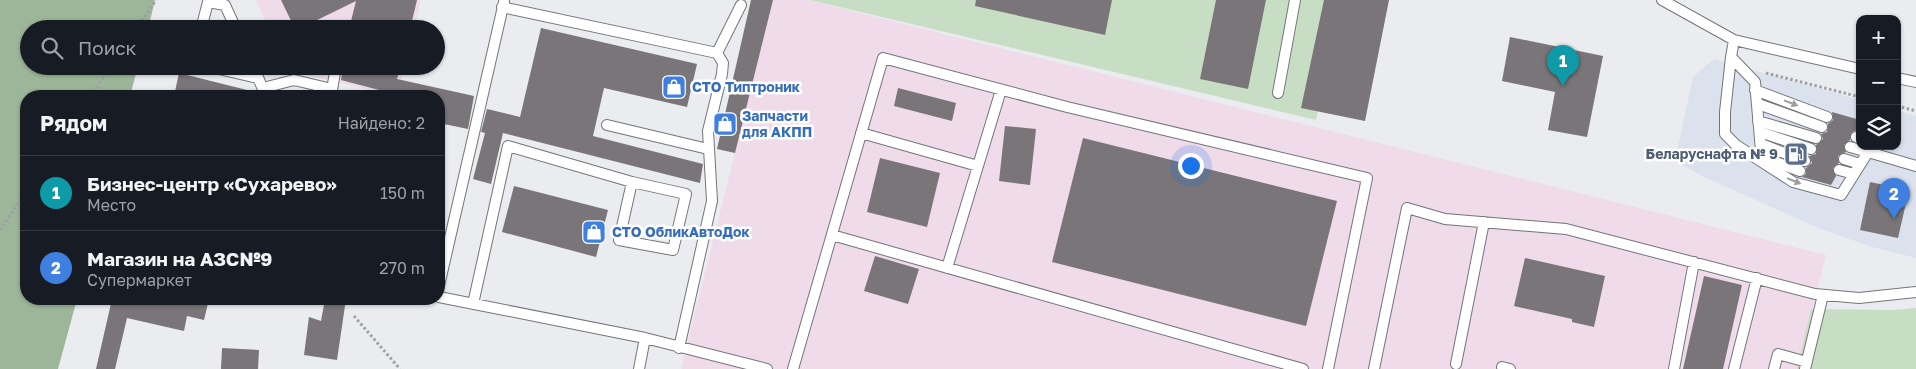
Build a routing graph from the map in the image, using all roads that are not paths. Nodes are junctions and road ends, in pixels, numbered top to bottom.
1 (1295, 0) edge
2 (1662, 0) edge
3 (503, 3) edge
4 (741, 5) dead end
5 (203, 20) edge
6 (232, 20) edge
7 (1734, 40) junction
8 (717, 52) junction
9 (1731, 57) junction
10 (1856, 68) edge
11 (245, 75) edge
12 (257, 75) edge
13 (335, 75) edge
14 (258, 78) junction
15 (1901, 79) edge
16 (1916, 82) edge
17 (263, 90) edge
18 (269, 90) edge
19 (323, 90) edge
20 (332, 90) edge
21 (1001, 90) junction
22 (1755, 90) junction
23 (1278, 94) dead end
24 (1758, 104) junction
25 (1827, 117) dead end
26 (1758, 121) junction
27 (607, 125) dead end
28 (1822, 127) dead end
29 (1760, 132) junction
30 (861, 133) junction
31 (1816, 138) dead end
32 (1760, 144) junction
33 (1850, 147) dead end
34 (1856, 148) edge
35 (708, 149) junction
36 (1811, 149) dead end
37 (1868, 150) edge
38 (1872, 150) edge
39 (1761, 159) junction
40 (1844, 159) dead end
41 (1805, 161) dead end
42 (1860, 164) junction
43 (978, 166) junction
44 (1916, 166) edge
45 (1839, 170) dead end
46 (1800, 171) dead end
47 (1854, 174) junction
48 (632, 182) junction
49 (1484, 222) junction
50 (832, 235) junction
51 (445, 259) edge
52 (1694, 262) junction
53 (947, 268) junction
54 (1757, 278) junction
55 (1916, 292) edge
56 (1823, 294) junction
57 (445, 298) edge
58 (473, 304) junction
59 (645, 338) junction
60 (678, 348) junction
61 (1456, 364) dead end
62 (1806, 365) edge
63 (639, 369) edge
64 (767, 369) edge
65 (793, 369) edge
66 (1303, 369) edge
67 (1328, 369) edge
68 (1374, 369) edge
69 (1674, 369) edge
70 (1734, 369) edge
71 (1774, 369) edge

1 - 23 lane
2 - 7 lane
3 - 8 lane
3 - 51 lane
4 - 8 lane
5 - 6 lane
7 - 9 lane
7 - 10 lane
8 - 35 lane
9 - 22 lane
9 - 39 lane
11 - 14 lane
12 - 14 lane
13 - 20 lane
14 - 17 lane
15 - 16 lane
18 - 19 lane
21 - 30 lane
21 - 43 lane
21 - 67 lane
22 - 24 lane
22 -> 25 lane
24 - 26 lane
24 - 28 lane
26 - 29 lane
26 - 31 lane
27 - 35 lane
29 - 32 lane
29 - 36 lane
30 - 43 lane
30 - 50 lane
32 - 39 lane
32 - 41 lane
33 - 34 lane
35 - 60 lane
37 - 42 lane
38 - 44 lane
39 - 46 lane
39 -> 47 lane
40 - 42 lane
42 - 47 lane
43 - 53 lane
45 - 47 lane
48 - 48 lane
48 - 58 lane
49 - 52 lane
49 - 61 lane
49 - 68 lane
50 - 53 lane
50 - 65 lane
52 - 54 lane
52 - 69 lane
53 - 66 lane
54 - 56 lane
54 - 70 lane
55 - 56 lane
56 - 62 lane
57 - 58 lane
58 - 59 lane
59 - 60 lane
59 - 63 lane
60 - 64 lane
62 - 71 lane

